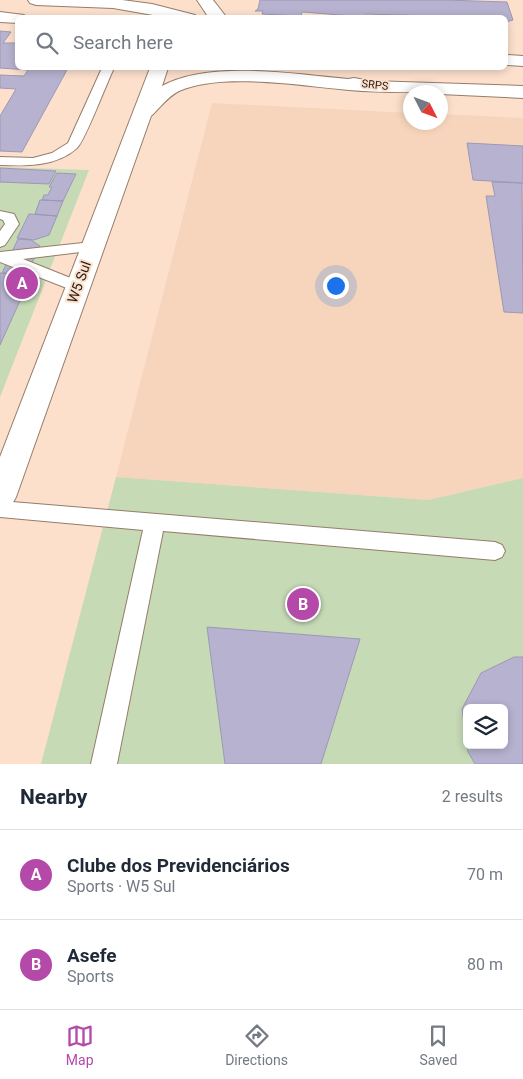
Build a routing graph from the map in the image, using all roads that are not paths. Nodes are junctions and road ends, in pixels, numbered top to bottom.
1 (36, 0) edge
2 (205, 0) edge
3 (103, 10) edge
4 (183, 12) edge
5 (215, 15) edge
6 (0, 17) edge
7 (15, 18) edge
8 (508, 60) edge
9 (523, 61) edge
10 (107, 70) edge
11 (159, 70) edge
12 (298, 70) edge
13 (371, 86) junction
14 (523, 92) edge
15 (142, 115) junction
16 (0, 160) edge
17 (0, 215) edge
18 (0, 242) edge
19 (92, 247) junction
20 (3, 257) edge
21 (77, 287) junction
22 (0, 497) edge
23 (0, 509) edge
24 (155, 522) junction
25 (495, 551) dead end
26 (104, 764) edge

1 - 3 main road
2 - 5 main road
3 - 4 main road
6 - 7 main road
8 - 9 main road
10 - 16 lane
11 - 15 main road, W5 Sul
12 - 13 main road, SRPS
13 - 14 main road, SRPS
13 - 15 main road
15 - 19 main road, W5 Sul
17 - 18 lane
19 - 20 lane
19 - 21 main road, W5 Sul
20 - 21 lane
21 - 22 main road, W5 Sul
23 - 24 lane
24 - 25 lane
24 - 26 lane

